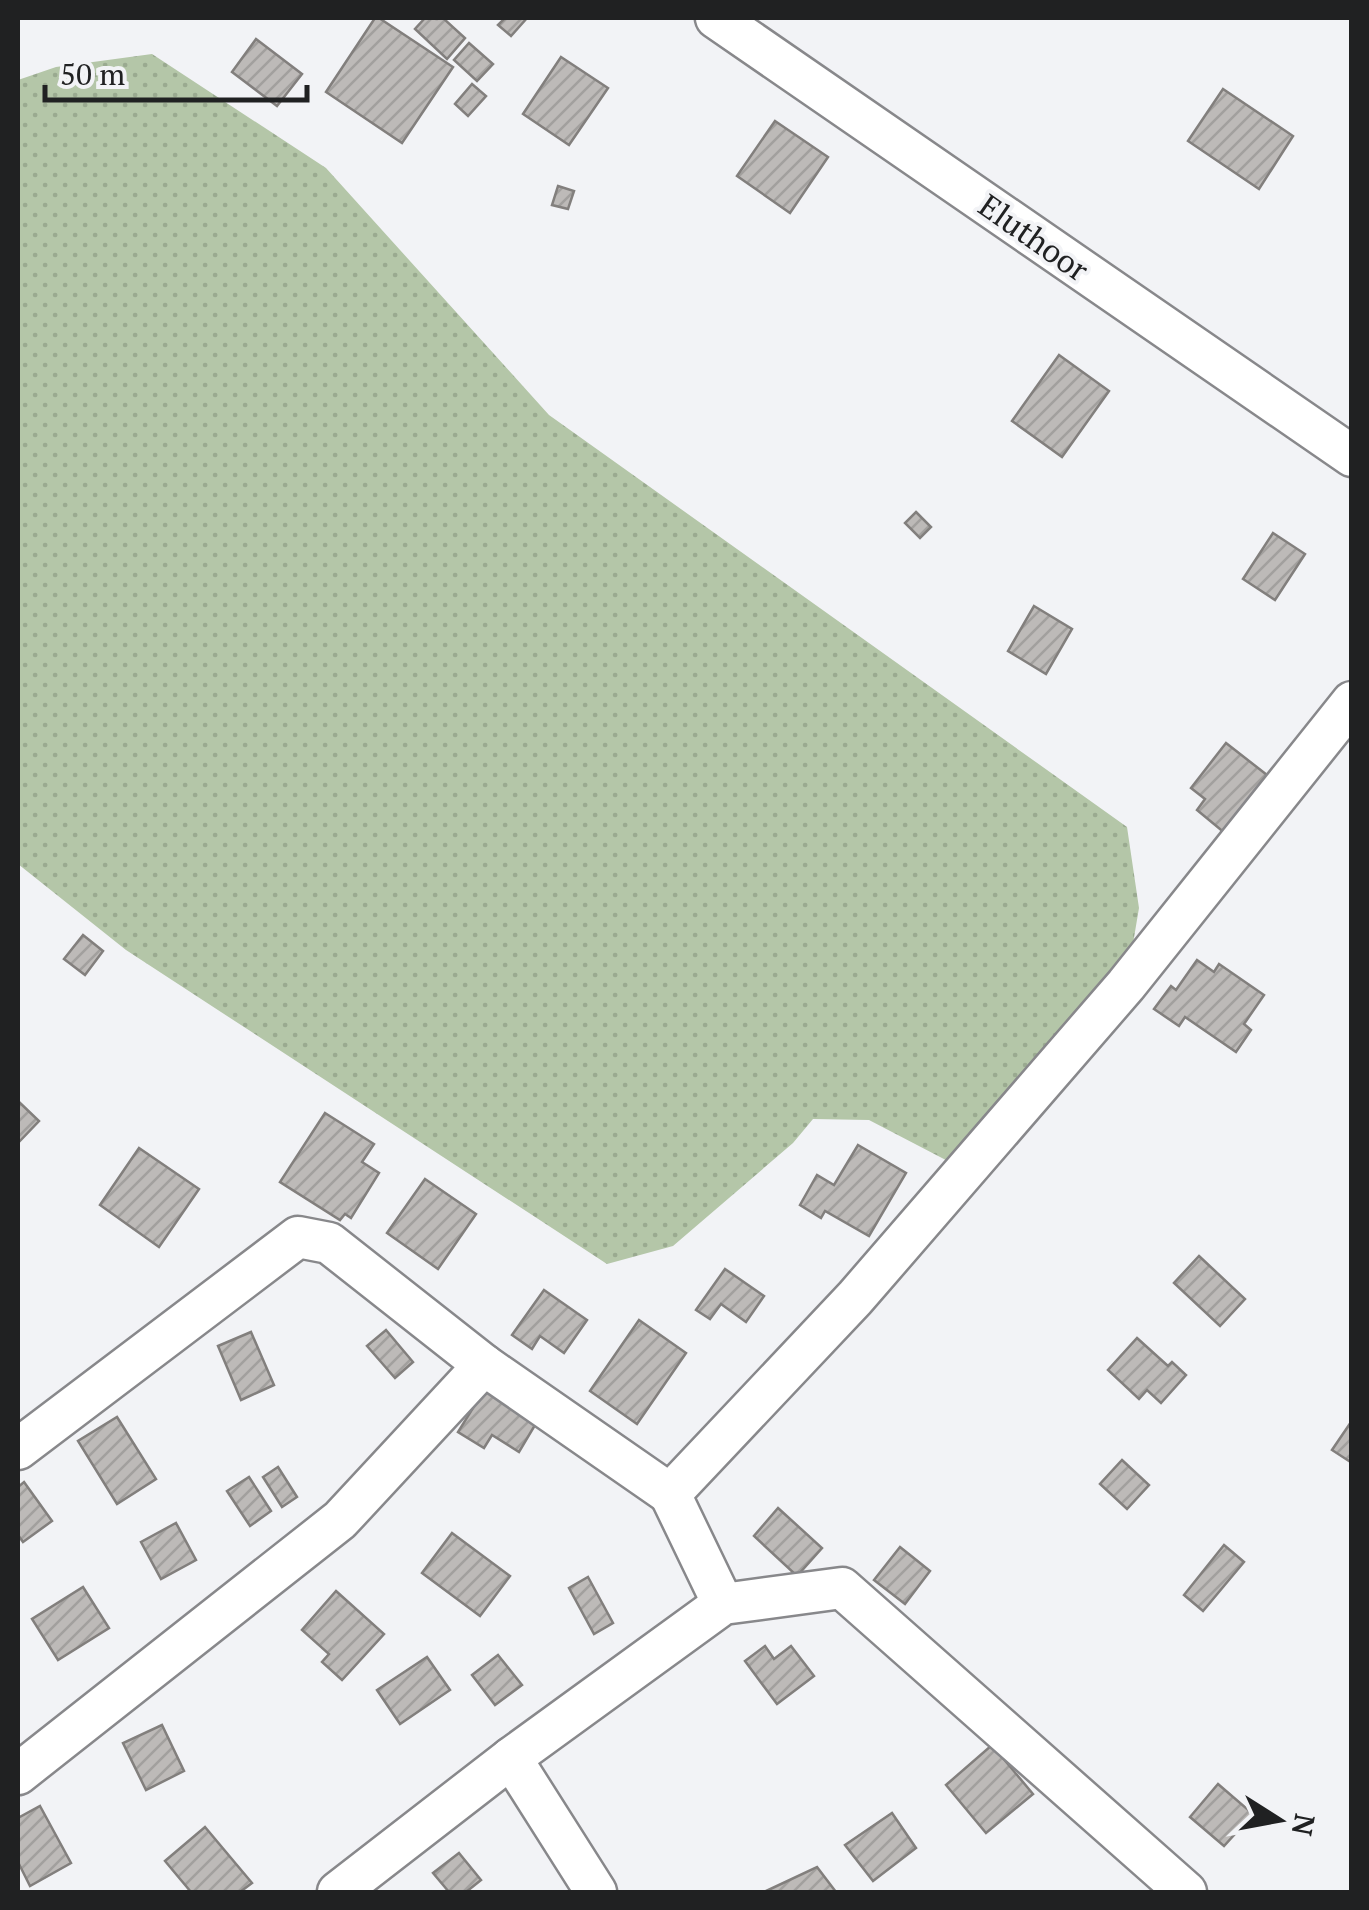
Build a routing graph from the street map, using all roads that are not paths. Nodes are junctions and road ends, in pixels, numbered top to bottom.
1 (716, 18) edge
2 (1352, 456) edge
3 (1352, 702) edge
4 (484, 1365) junction
5 (18, 1449) edge
6 (670, 1494) junction
7 (722, 1604) junction
8 (511, 1758) junction
9 (18, 1774) edge
10 (338, 1892) edge
11 (596, 1892) edge
12 (1186, 1892) edge

1 - 2 street, Eluthoor
3 - 6 street
4 - 5 street
4 - 6 street
4 - 9 street
6 - 7 street
7 - 8 street
7 - 12 street
8 - 10 street
8 - 11 street

